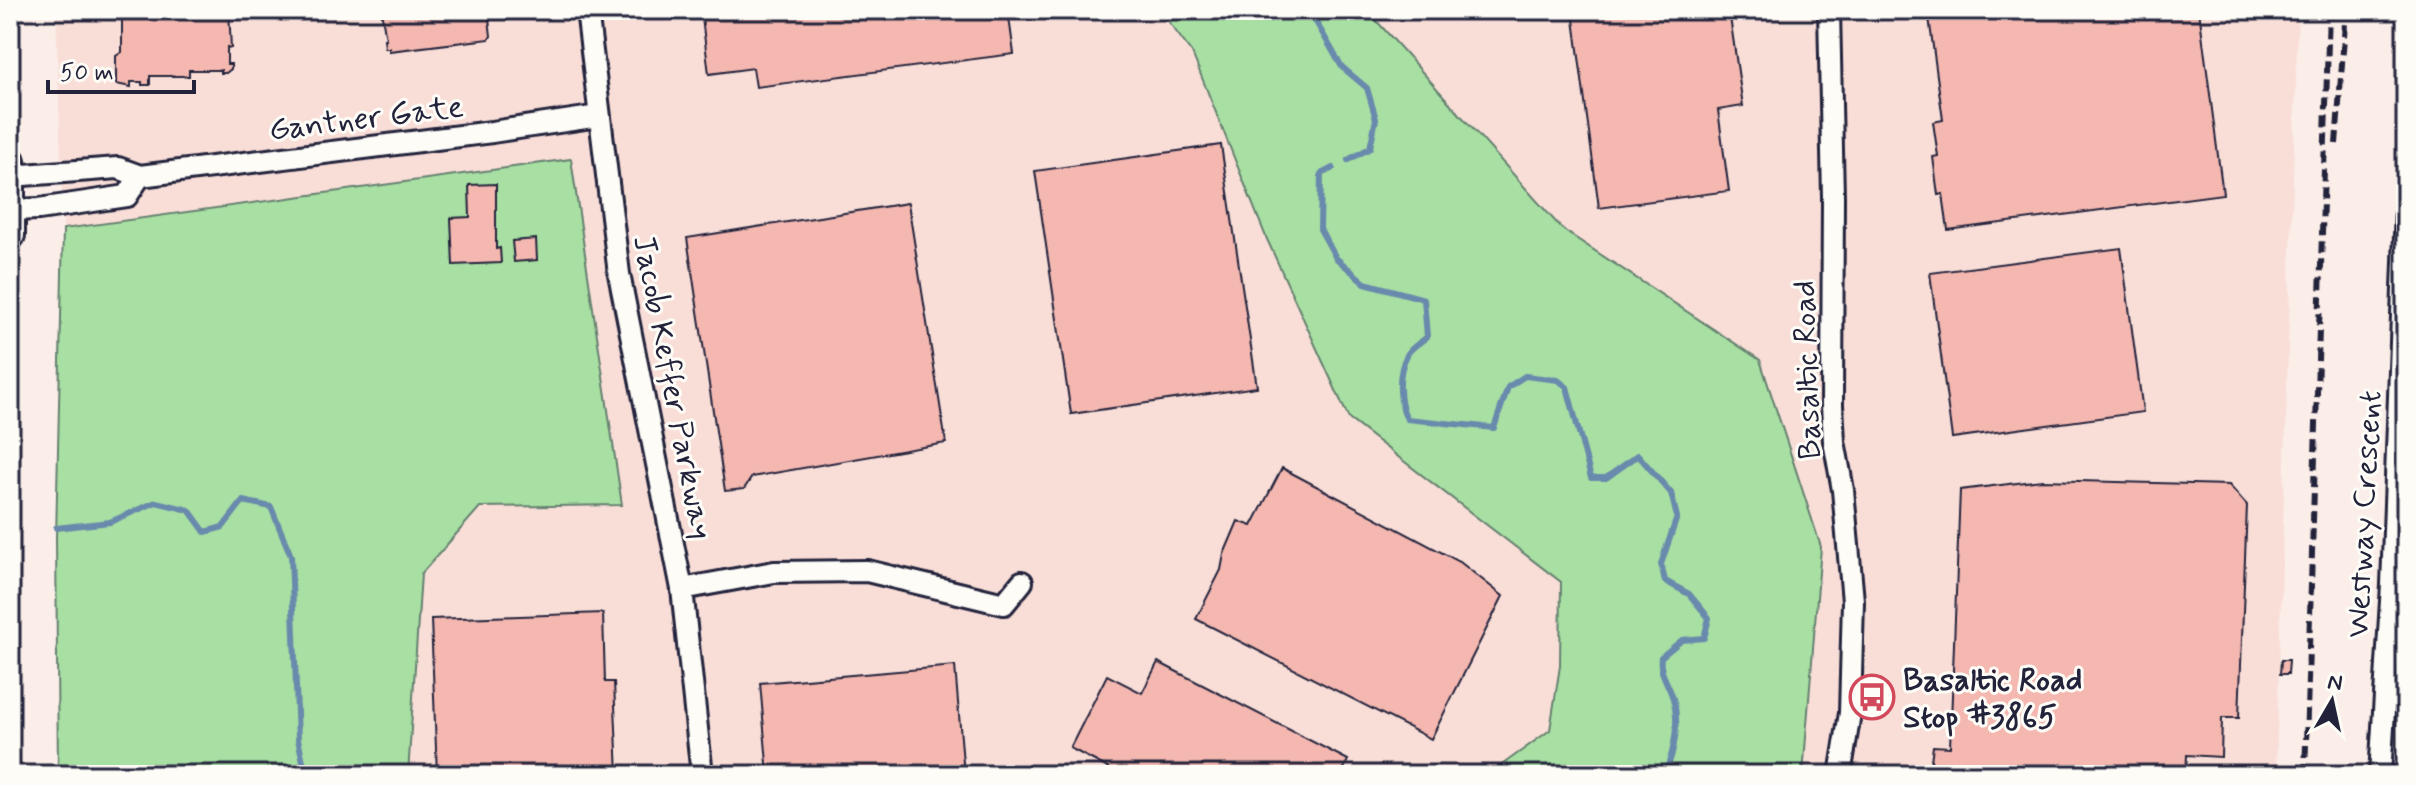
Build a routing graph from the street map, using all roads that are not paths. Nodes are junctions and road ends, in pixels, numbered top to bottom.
1 (587, 10) edge
2 (1829, 10) edge
3 (599, 116) junction
4 (10, 161) edge
5 (10, 176) edge
6 (140, 176) junction
7 (2406, 208) edge
8 (10, 210) edge
9 (10, 235) edge
10 (2400, 467) edge
11 (1022, 582) dead end
12 (682, 589) junction
13 (2396, 668) edge
14 (702, 775) edge
15 (1840, 775) edge
16 (2380, 775) edge

1 - 3 street, Jacob Keffer Parkway
2 - 15 street, Basaltic Road
3 - 6 street, Gantner Gate
3 - 12 street, Jacob Keffer Parkway
4 - 5 main road
5 - 6 street, Gantner Gate
5 - 8 main road
6 - 8 street
7 - 10 street, Westway Crescent
8 - 9 main road
10 - 13 street, Westway Crescent
11 - 12 street
12 - 14 street, Jacob Keffer Parkway
13 - 16 street, Westway Crescent

